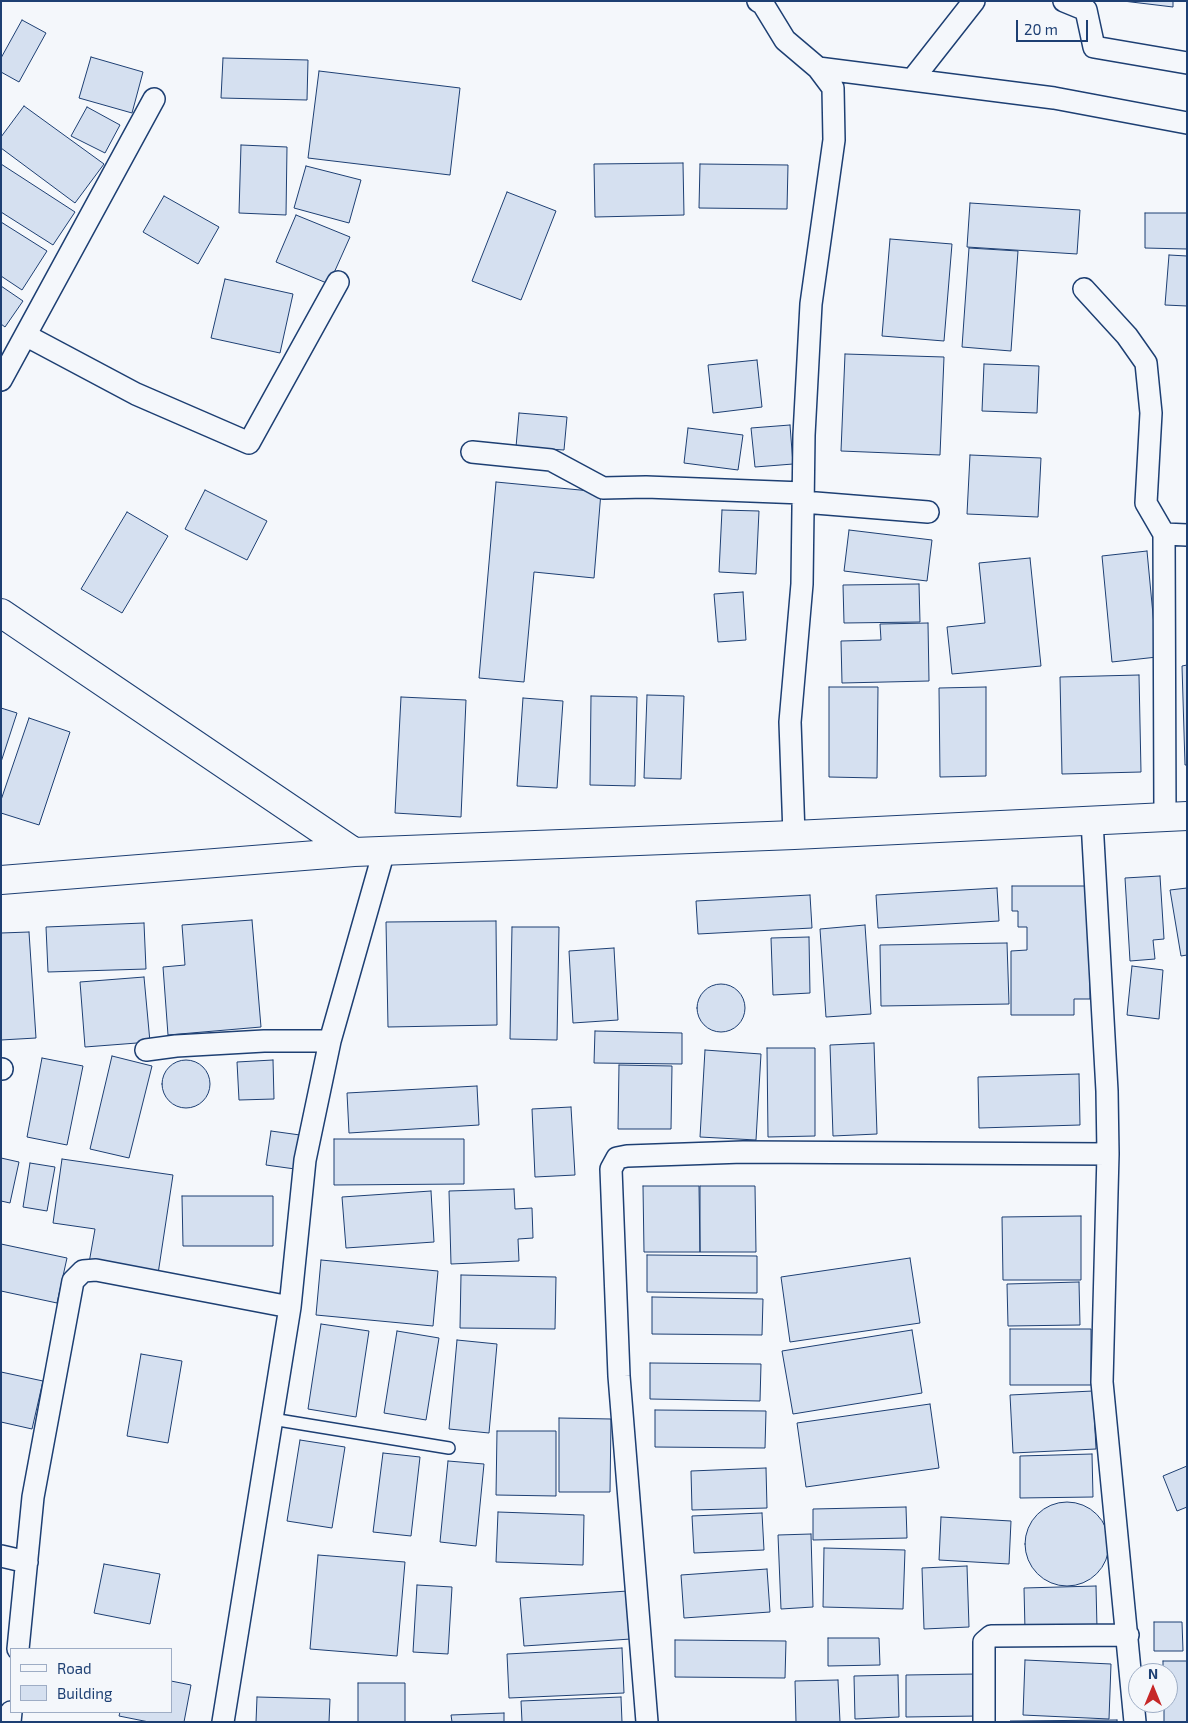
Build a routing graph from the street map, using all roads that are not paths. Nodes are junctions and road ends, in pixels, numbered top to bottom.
1 (758, 1) edge
2 (974, 1) edge
3 (1064, 1) edge
4 (1187, 63) edge
5 (818, 68) junction
6 (912, 80) junction
7 (154, 99) dead end
8 (1187, 123) edge
9 (338, 282) dead end
10 (1084, 289) dead end
11 (27, 336) junction
12 (1, 380) edge
13 (472, 452) dead end
14 (803, 498) junction
15 (928, 512) dead end
16 (1164, 534) junction
17 (1187, 535) edge
18 (1, 613) edge
19 (1176, 816) edge
20 (1092, 821) junction
21 (794, 835) junction
22 (384, 851) junction
23 (354, 852) junction
24 (1, 880) edge
25 (330, 1041) junction
26 (146, 1050) dead end
27 (1108, 1154) junction
28 (290, 1307) junction
29 (272, 1419) junction
30 (448, 1448) dead end
31 (1, 1556) edge
32 (27, 1562) junction
33 (1128, 1635) junction
34 (18, 1648) edge
35 (223, 1722) edge
36 (646, 1722) edge
37 (984, 1722) edge
38 (1135, 1722) edge

1 - 5 street
2 - 6 street
3 - 4 street
5 - 6 street
5 - 14 street
6 - 8 street
7 - 11 street
9 - 11 street
10 - 16 street
11 - 12 street
13 - 14 street
14 - 15 street
14 - 21 street
16 - 17 street
16 - 19 street
18 - 23 street
19 - 20 street
20 - 21 street
20 - 27 street
21 - 22 street
22 - 23 street
22 - 25 street
23 - 24 street
25 - 26 street
25 - 28 street
27 - 33 street
27 - 36 street
28 - 29 street
28 - 32 street
29 - 30 lane
29 - 35 street
31 - 32 street
32 - 34 street
33 - 37 street
33 - 38 street

